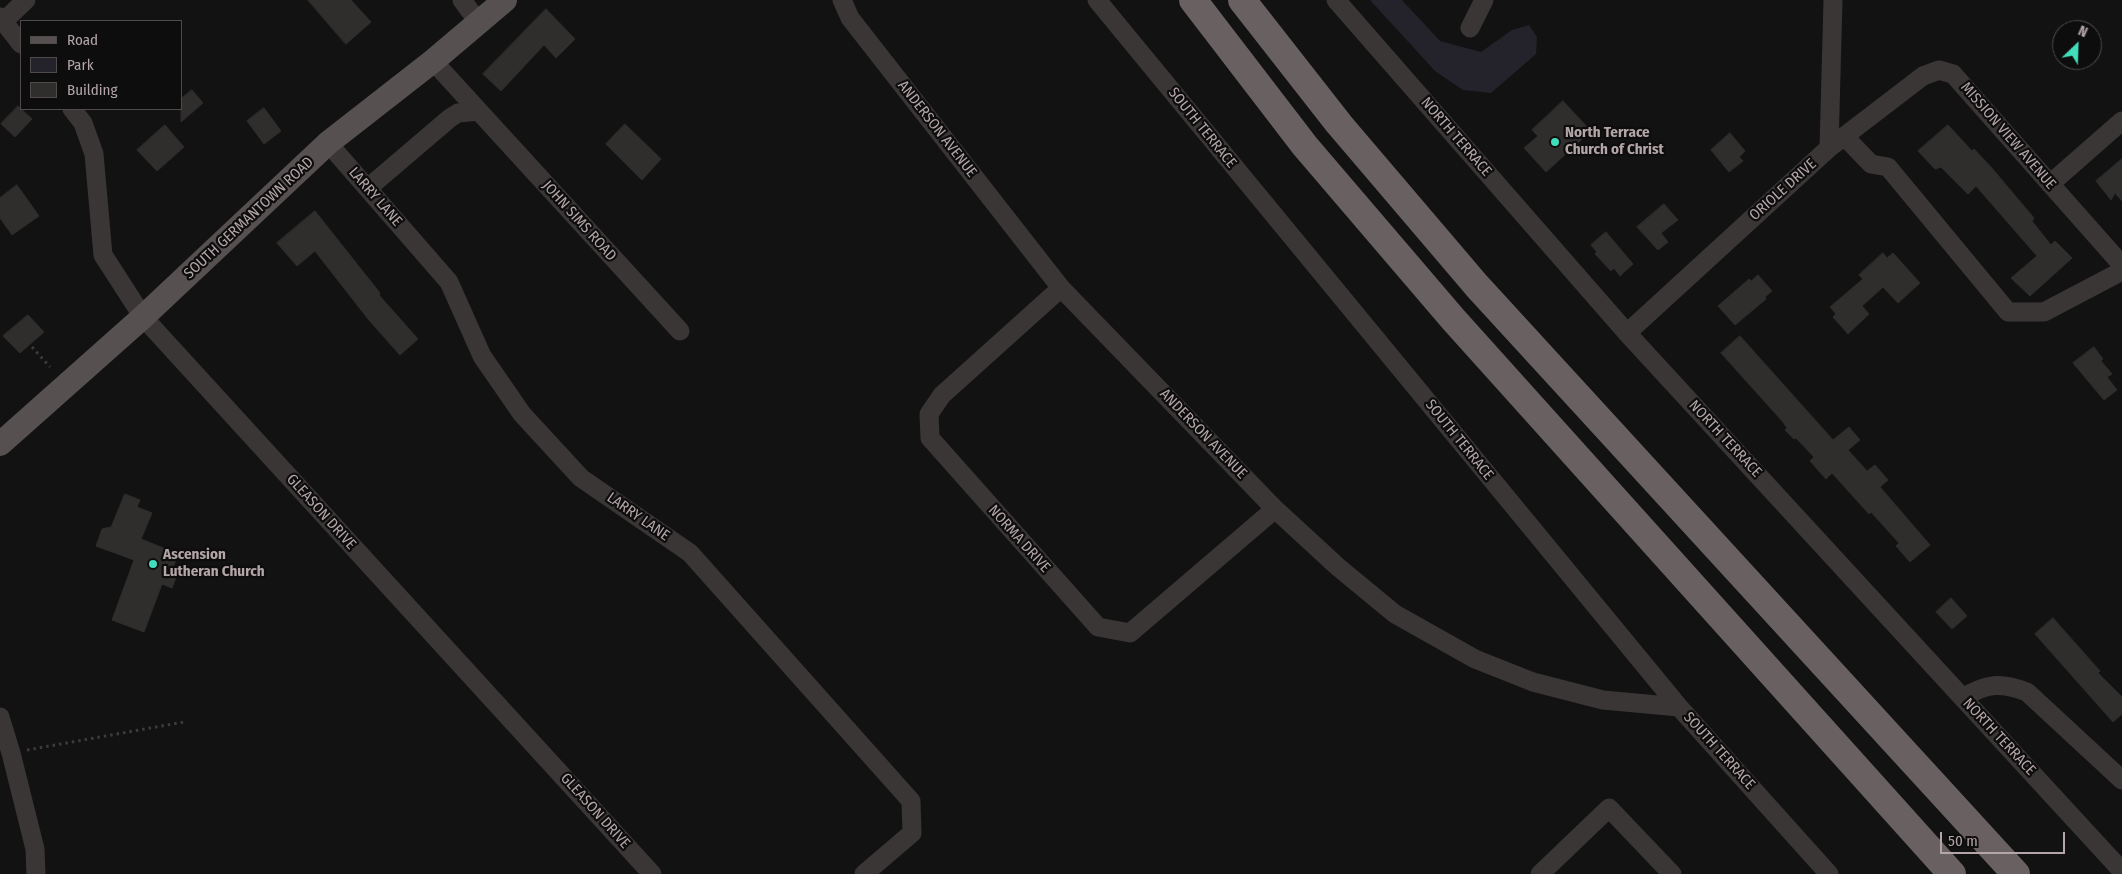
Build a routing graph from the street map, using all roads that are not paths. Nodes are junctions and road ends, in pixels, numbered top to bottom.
1 (26, 0) edge
2 (462, 0) edge
3 (505, 0) edge
4 (842, 0) edge
5 (1097, 0) edge
6 (1193, 0) edge
7 (1242, 0) edge
8 (1336, 0) edge
9 (1484, 0) edge
10 (1833, 0) edge
11 (2, 19) edge
12 (479, 23) junction
13 (1470, 28) dead end
14 (20, 43) edge
15 (433, 61) junction
16 (73, 110) edge
17 (479, 111) junction
18 (2122, 121) edge
19 (1845, 137) junction
20 (328, 143) junction
21 (1830, 148) junction
22 (2050, 184) junction
23 (368, 188) junction
24 (2122, 266) edge
25 (2122, 271) edge
26 (1061, 288) junction
27 (143, 317) junction
28 (680, 331) dead end
29 (1627, 332) junction
30 (0, 444) edge
31 (1275, 510) junction
32 (1963, 698) junction
33 (1678, 707) junction
34 (0, 717) edge
35 (2122, 780) edge
36 (2122, 871) edge
37 (36, 874) edge
38 (652, 874) edge
39 (864, 874) edge
40 (1540, 874) edge
41 (1672, 874) edge
42 (1829, 874) edge
43 (1952, 874) edge
44 (2016, 874) edge

1 - 11 street
2 - 12 street
3 - 12 main road, SOUTH GERMANTOWN ROAD
4 - 26 street, ANDERSON AVENUE
5 - 33 street, SOUTH TERRACE
6 - 43 highway
7 - 44 highway
8 - 29 street, NORTH TERRACE
9 - 13 street
10 - 21 street, ORIOLE DRIVE
11 - 14 street
12 - 15 main road, SOUTH GERMANTOWN ROAD
15 - 17 street, JOHN SIMS ROAD
15 - 20 main road, SOUTH GERMANTOWN ROAD
16 - 27 street, GLEASON DRIVE
17 - 23 street
17 - 28 street, JOHN SIMS ROAD
18 - 22 street
19 - 21 street, MISSION VIEW AVENUE
19 - 22 street, MISSION VIEW AVENUE
19 - 25 street
20 - 23 street, LARRY LANE
20 - 27 main road, SOUTH GERMANTOWN ROAD
21 - 29 street, ORIOLE DRIVE
22 - 24 street, MISSION VIEW AVENUE
23 - 39 street, LARRY LANE
26 - 31 street, ANDERSON AVENUE
26 - 31 street, NORMA DRIVE
27 - 30 main road, SOUTH GERMANTOWN ROAD
27 - 38 street, GLEASON DRIVE
29 - 32 street, NORTH TERRACE
31 - 33 street, ANDERSON AVENUE
32 - 35 street
32 - 36 street, NORTH TERRACE
33 - 42 street, SOUTH TERRACE
34 - 37 street
40 - 41 street

